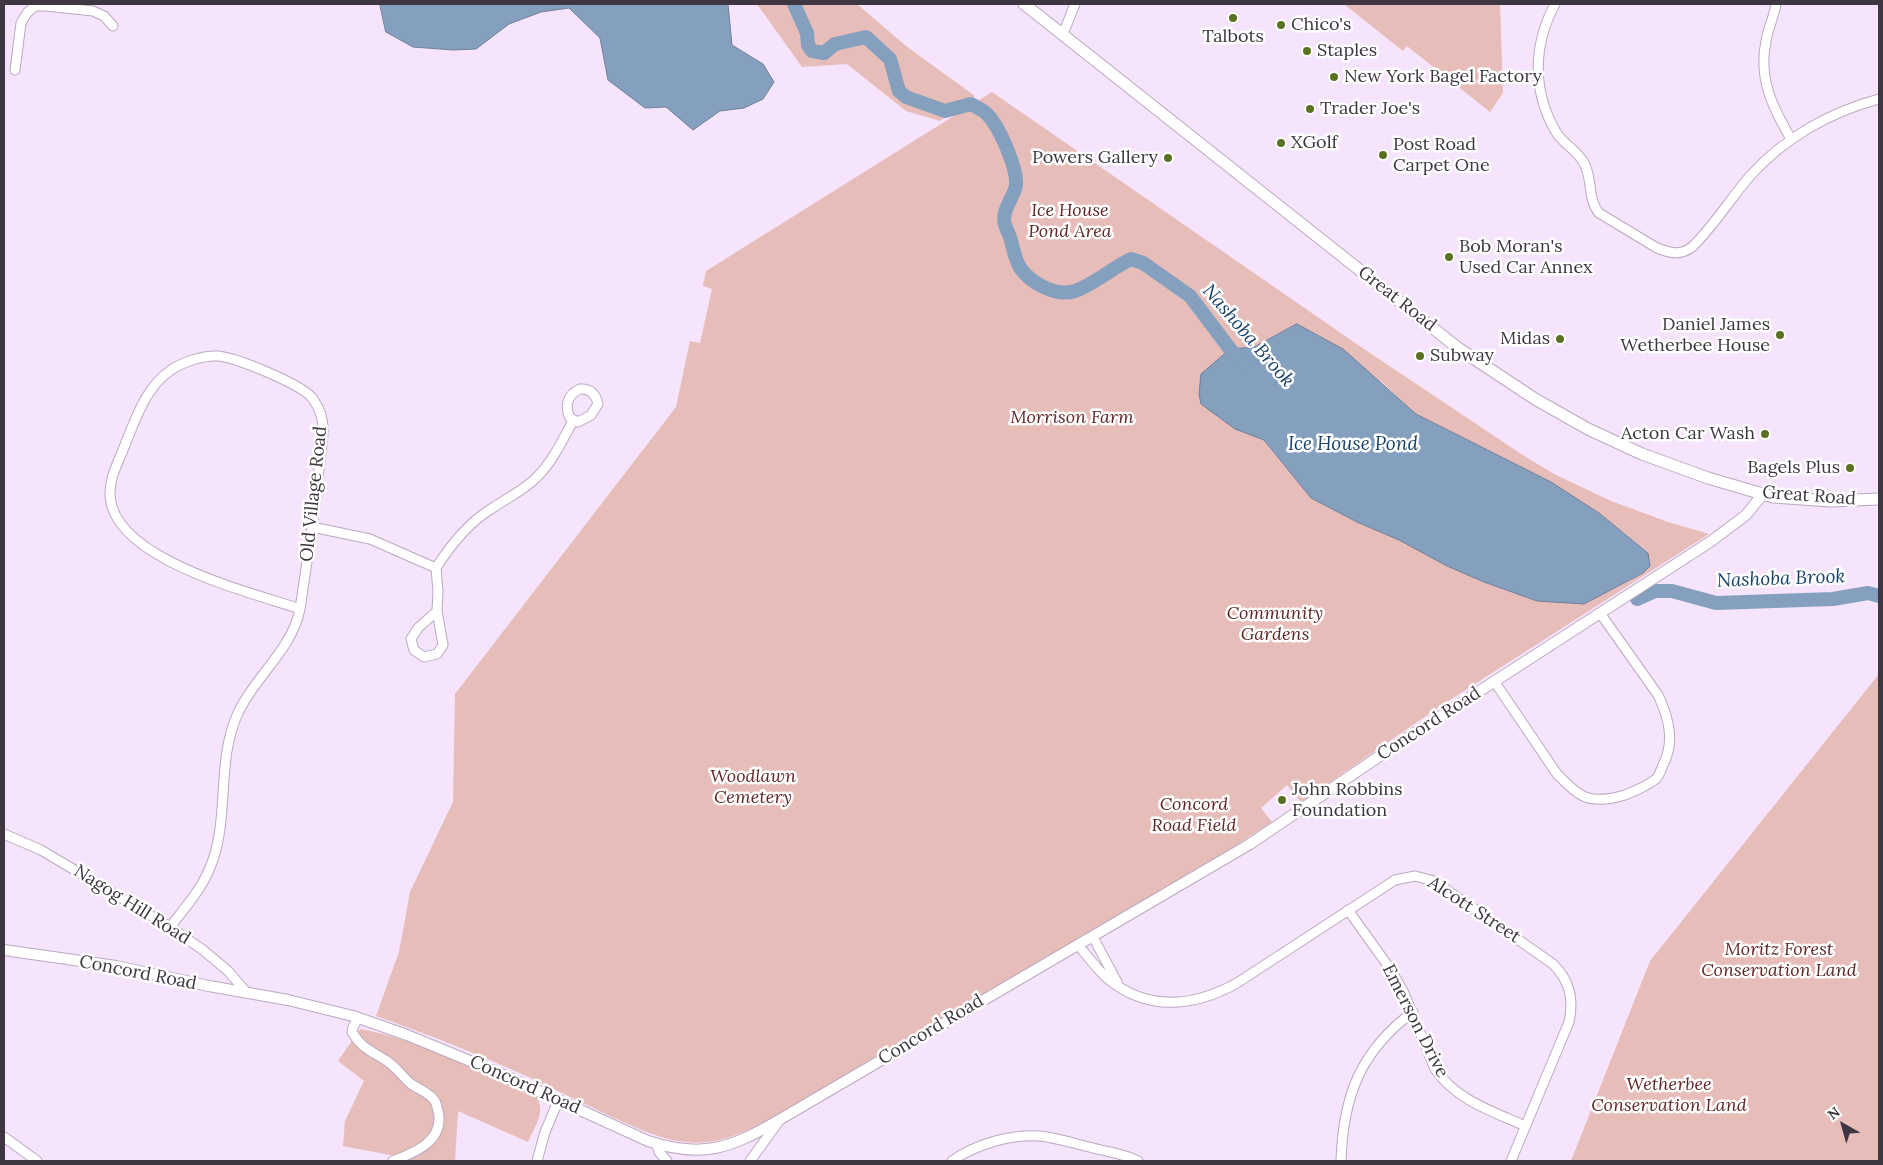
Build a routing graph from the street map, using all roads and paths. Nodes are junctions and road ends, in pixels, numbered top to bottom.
1 (1024, 4) edge
2 (1075, 4) edge
3 (1776, 4) edge
4 (1552, 6) edge
5 (113, 26) dead end
6 (1063, 34) junction
7 (15, 70) dead end
8 (1879, 99) edge
9 (1792, 139) junction
10 (573, 421) dead end
11 (1763, 494) junction
12 (1879, 499) edge
13 (312, 527) junction
14 (436, 568) junction
15 (300, 608) junction
16 (437, 611) junction
17 (1600, 613) junction
18 (1494, 681) junction
19 (4, 834) edge
20 (1348, 910) junction
21 (170, 927) junction
22 (1093, 938) junction
23 (1079, 946) junction
24 (4, 950) edge
25 (1122, 988) junction
26 (247, 993) junction
27 (1413, 1012) junction
28 (358, 1018) junction
29 (559, 1099) junction
30 (779, 1120) junction
31 (1525, 1126) junction
32 (4, 1137) edge
33 (657, 1144) junction
34 (967, 1153) junction
35 (37, 1161) edge
36 (393, 1161) edge
37 (537, 1161) edge
38 (667, 1161) edge
39 (750, 1161) edge
40 (952, 1161) edge
41 (973, 1161) edge
42 (1138, 1161) edge
43 (1341, 1161) edge
44 (1511, 1161) edge

1 - 6 main road, Great Road
2 - 6 street
3 - 9 street
4 - 9 street
5 - 7 street
6 - 11 main road, Great Road
8 - 9 street
10 - 14 street
11 - 12 main road, Great Road
11 - 17 street, Concord Road
13 - 14 street
13 - 15 street, Old Village Road
13 - 15 street, Old Village Road
14 - 16 street
15 - 21 street, Old Village Road
16 - 16 street
17 - 18 street, Concord Road
17 - 18 street
18 - 22 street, Concord Road
19 - 21 street, Nagog Hill Road
20 - 25 street, Alcott Street
20 - 27 street, Emerson Drive
20 - 31 street, Alcott Street
21 - 26 street, Nagog Hill Road
22 - 23 street, Concord Road
22 - 25 street, Alcott Street
23 - 25 street, Alcott Street
23 - 30 street, Concord Road
24 - 26 street, Concord Road
26 - 28 street, Concord Road
27 - 31 street, Emerson Drive
27 - 43 street
28 - 29 street, Concord Road
28 - 36 street
29 - 33 street, Concord Road
29 - 37 street
30 - 33 street, Concord Road
30 - 39 street
31 - 44 street, Alcott Street
32 - 35 street
33 - 38 street
34 - 40 street
34 - 41 street
34 - 42 street

